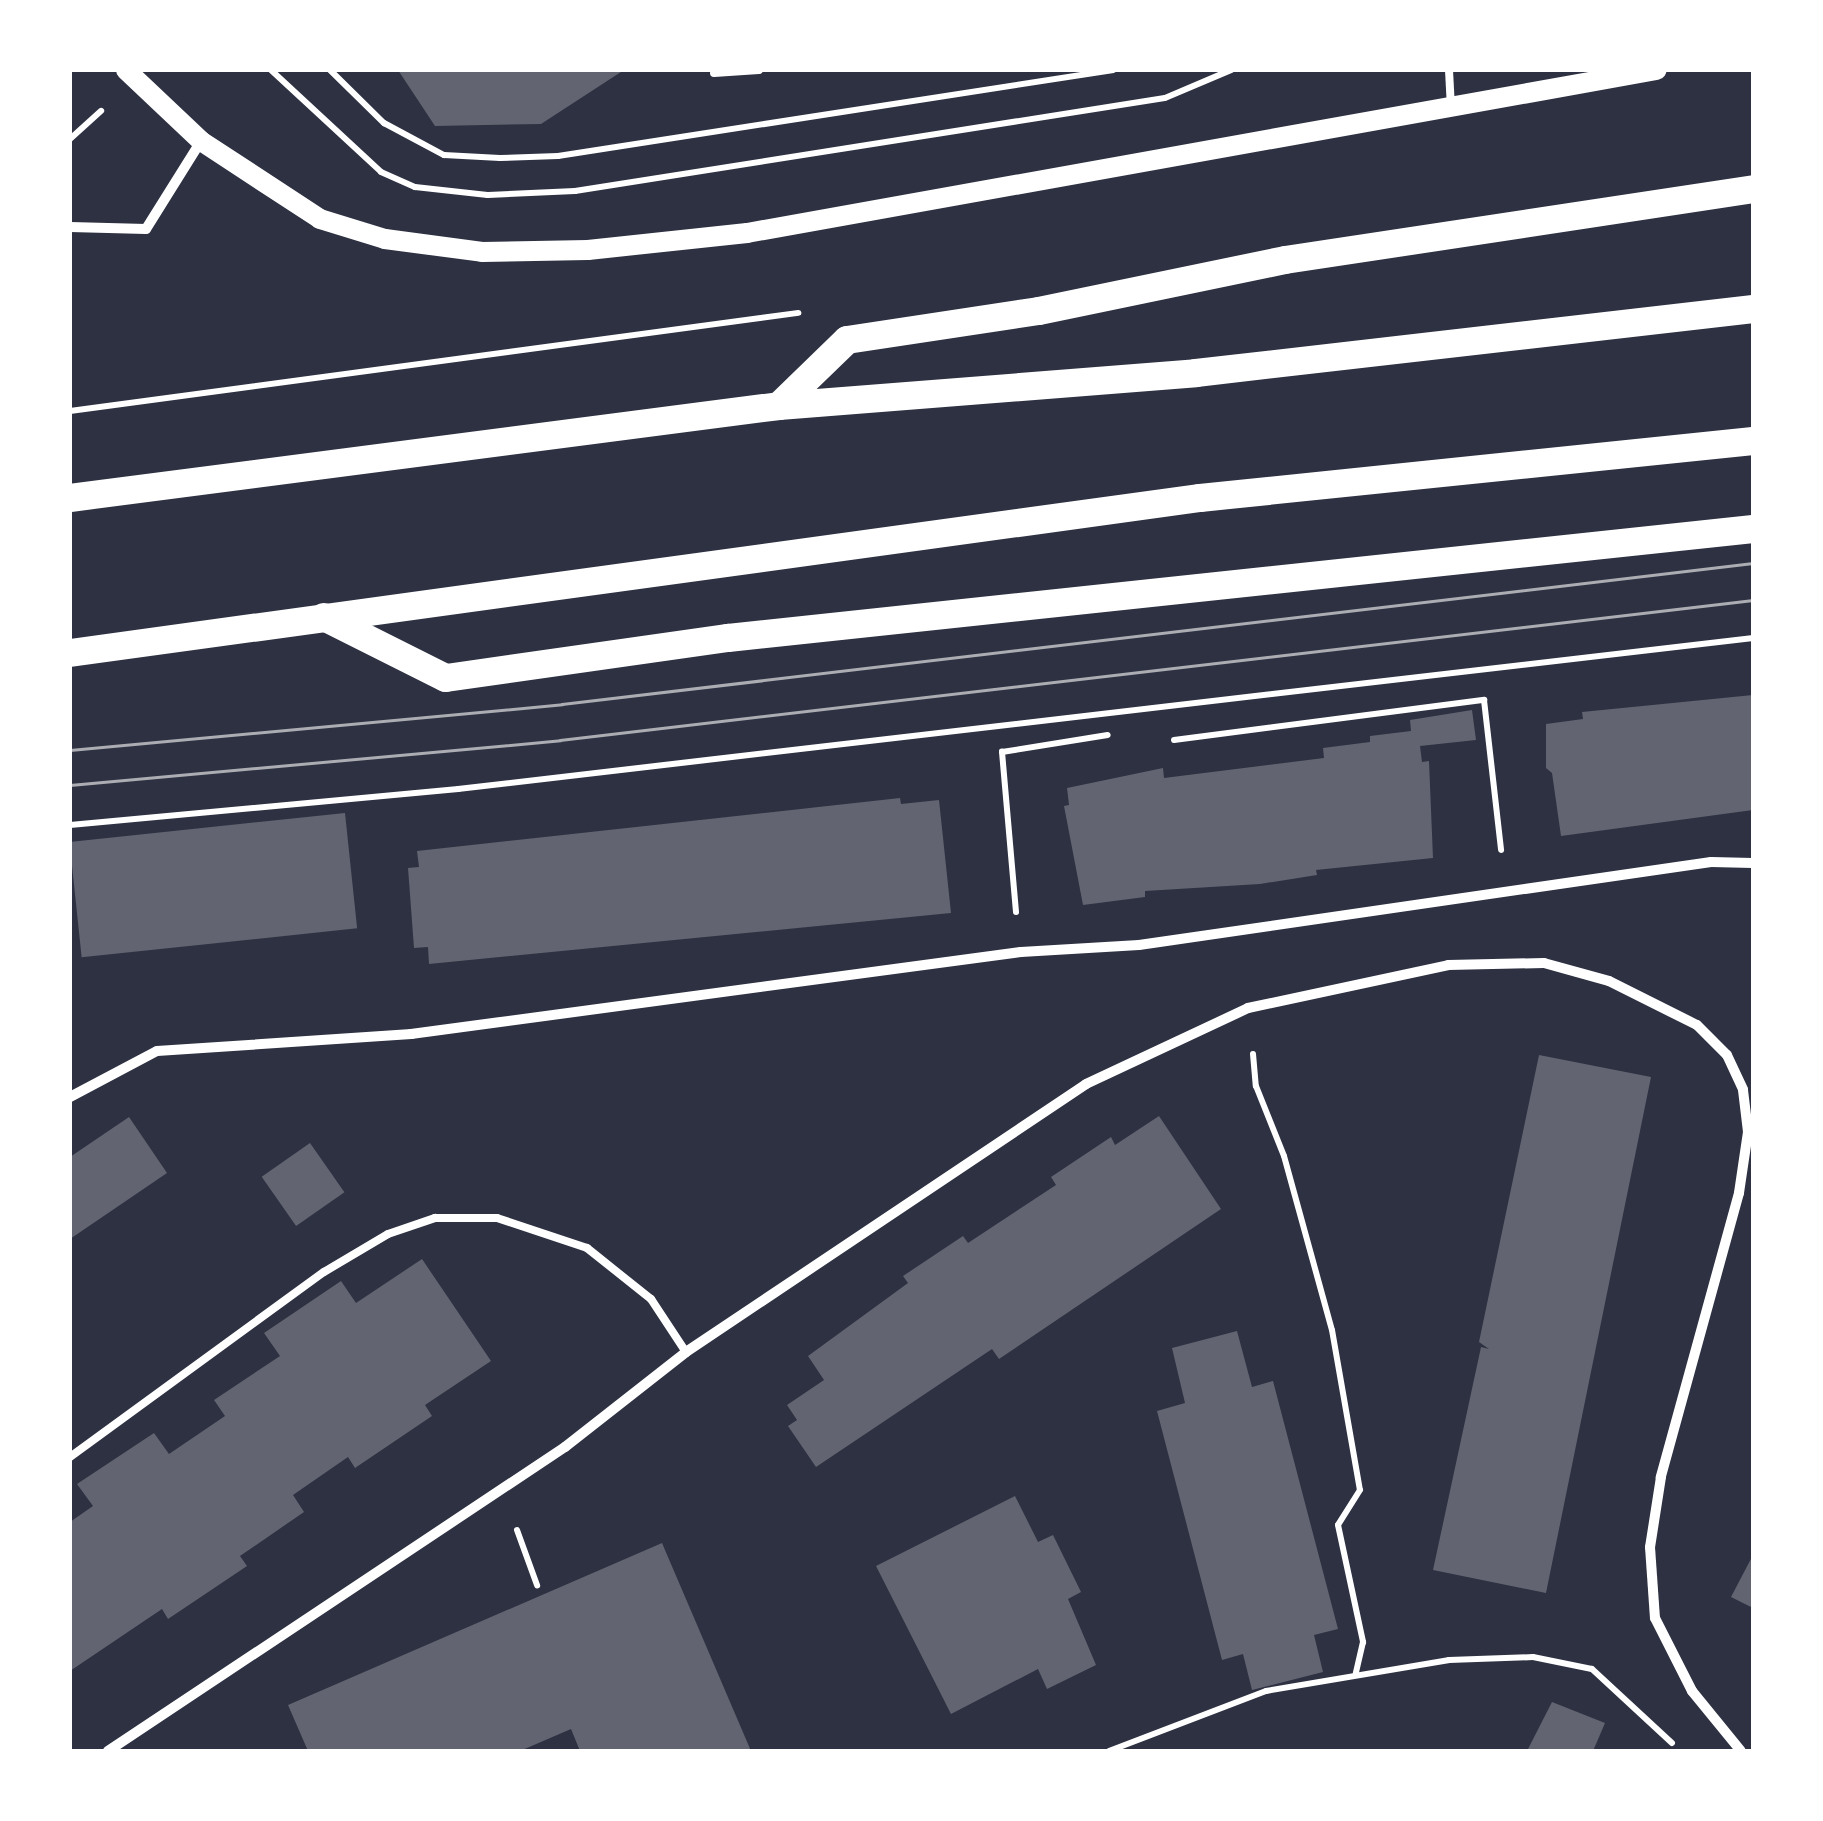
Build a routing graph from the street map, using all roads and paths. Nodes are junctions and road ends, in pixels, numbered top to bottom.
1 (126, 70) edge
2 (271, 70) edge
3 (758, 70) edge
4 (1231, 70) edge
5 (1449, 70) edge
6 (1657, 70) edge
7 (714, 73) dead end
8 (1451, 107) junction
9 (104, 109) dead end
10 (70, 140) edge
11 (201, 140) junction
12 (1753, 189) edge
13 (70, 227) edge
14 (1753, 309) edge
15 (780, 406) junction
16 (1753, 442) edge
17 (70, 498) edge
18 (1753, 529) edge
19 (324, 617) junction
20 (1753, 638) edge
21 (70, 654) edge
22 (1108, 736) dead end
23 (1174, 740) dead end
24 (70, 826) edge
25 (1753, 863) edge
26 (1013, 881) dead end
27 (1507, 891) junction
28 (1248, 1008) junction
29 (70, 1097) edge
30 (1753, 1186) edge
31 (1739, 1193) junction
32 (686, 1352) junction
33 (70, 1457) edge
34 (521, 1519) dead end
35 (537, 1584) dead end
36 (1356, 1674) junction
37 (108, 1751) edge
38 (1109, 1751) edge
39 (1680, 1751) edge
40 (1742, 1751) edge

1 - 11 main road
2 - 4 path
3 - 7 lane
5 - 8 lane
6 - 8 main road
8 - 11 main road
9 - 10 path
11 - 13 street
12 - 15 highway
14 - 15 highway
15 - 17 highway
16 - 19 highway
18 - 19 highway
19 - 21 highway
20 - 24 path
22 - 26 path
23 - 27 path
25 - 27 street
27 - 29 street
28 - 31 street
28 - 32 street
28 - 36 path
30 - 31 street
31 - 40 street
32 - 33 lane
32 - 37 street
34 - 35 path
36 - 38 path
36 - 39 path

